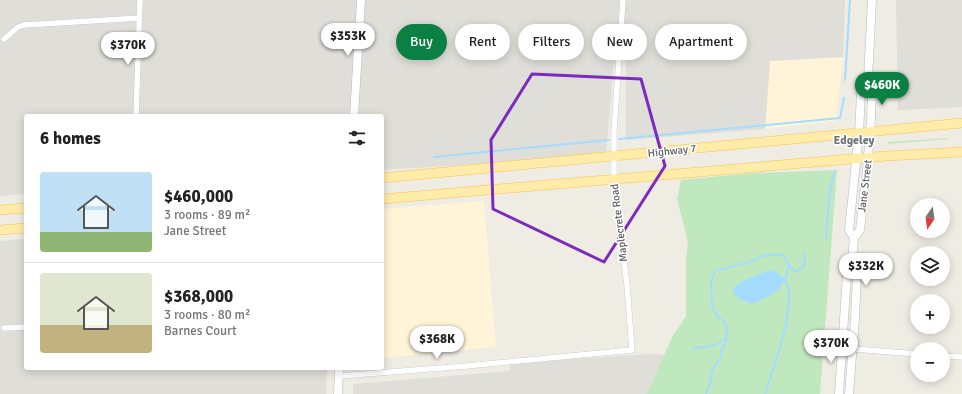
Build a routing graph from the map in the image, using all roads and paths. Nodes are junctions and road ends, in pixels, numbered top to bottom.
1 (140, 0) edge
2 (361, 0) edge
3 (624, 0) edge
4 (872, 0) edge
5 (140, 18) junction
6 (4, 39) dead end
7 (867, 86) junction
8 (136, 114) edge
9 (354, 114) edge
10 (962, 123) edge
11 (870, 132) junction
12 (859, 133) junction
13 (962, 146) edge
14 (962, 152) edge
15 (933, 153) junction
16 (614, 157) junction
17 (868, 158) junction
18 (856, 159) junction
19 (384, 178) edge
20 (614, 178) junction
21 (384, 199) edge
22 (24, 208) edge
23 (0, 210) edge
24 (24, 228) edge
25 (0, 230) edge
26 (854, 238) junction
27 (852, 260) junction
28 (24, 326) edge
29 (4, 328) dead end
30 (842, 348) junction
31 (852, 349) junction
32 (910, 353) edge
33 (950, 356) edge
34 (962, 357) edge
35 (382, 370) edge
36 (384, 370) edge
37 (339, 372) edge
38 (338, 394) edge
39 (839, 394) edge
40 (849, 394) edge

1 - 5 street
2 - 9 main road
3 - 16 street, Maplecrete Road
4 - 7 main road, Jane Street
5 - 6 street
5 - 8 street
7 - 11 main road, Jane Street
7 - 12 main road, Jane Street
10 - 11 main road, Highway 7
11 - 12 main road, Highway 7
11 - 17 main road, Jane Street
12 - 16 main road, Highway 7
12 - 18 main road, Jane Street
13 - 15 main road
14 - 15 main road, Highway 7
15 - 17 main road, Highway 7
16 - 19 main road, Highway 7
16 - 20 street, Maplecrete Road
17 - 18 main road, Highway 7
17 - 26 main road, Jane Street
18 - 20 main road, Highway 7
18 - 26 main road, Jane Street
20 - 21 main road, Highway 7
20 - 36 street, Maplecrete Road
22 - 23 main road
24 - 25 main road
26 - 27 main road, Jane Street
27 - 30 main road, Jane Street
27 - 31 main road, Jane Street
28 - 29 street
30 - 31 street
30 - 39 main road, Jane Street
31 - 32 street
31 - 40 main road, Jane Street
33 - 34 street
35 - 37 street, Maplecrete Road
37 - 38 main road

